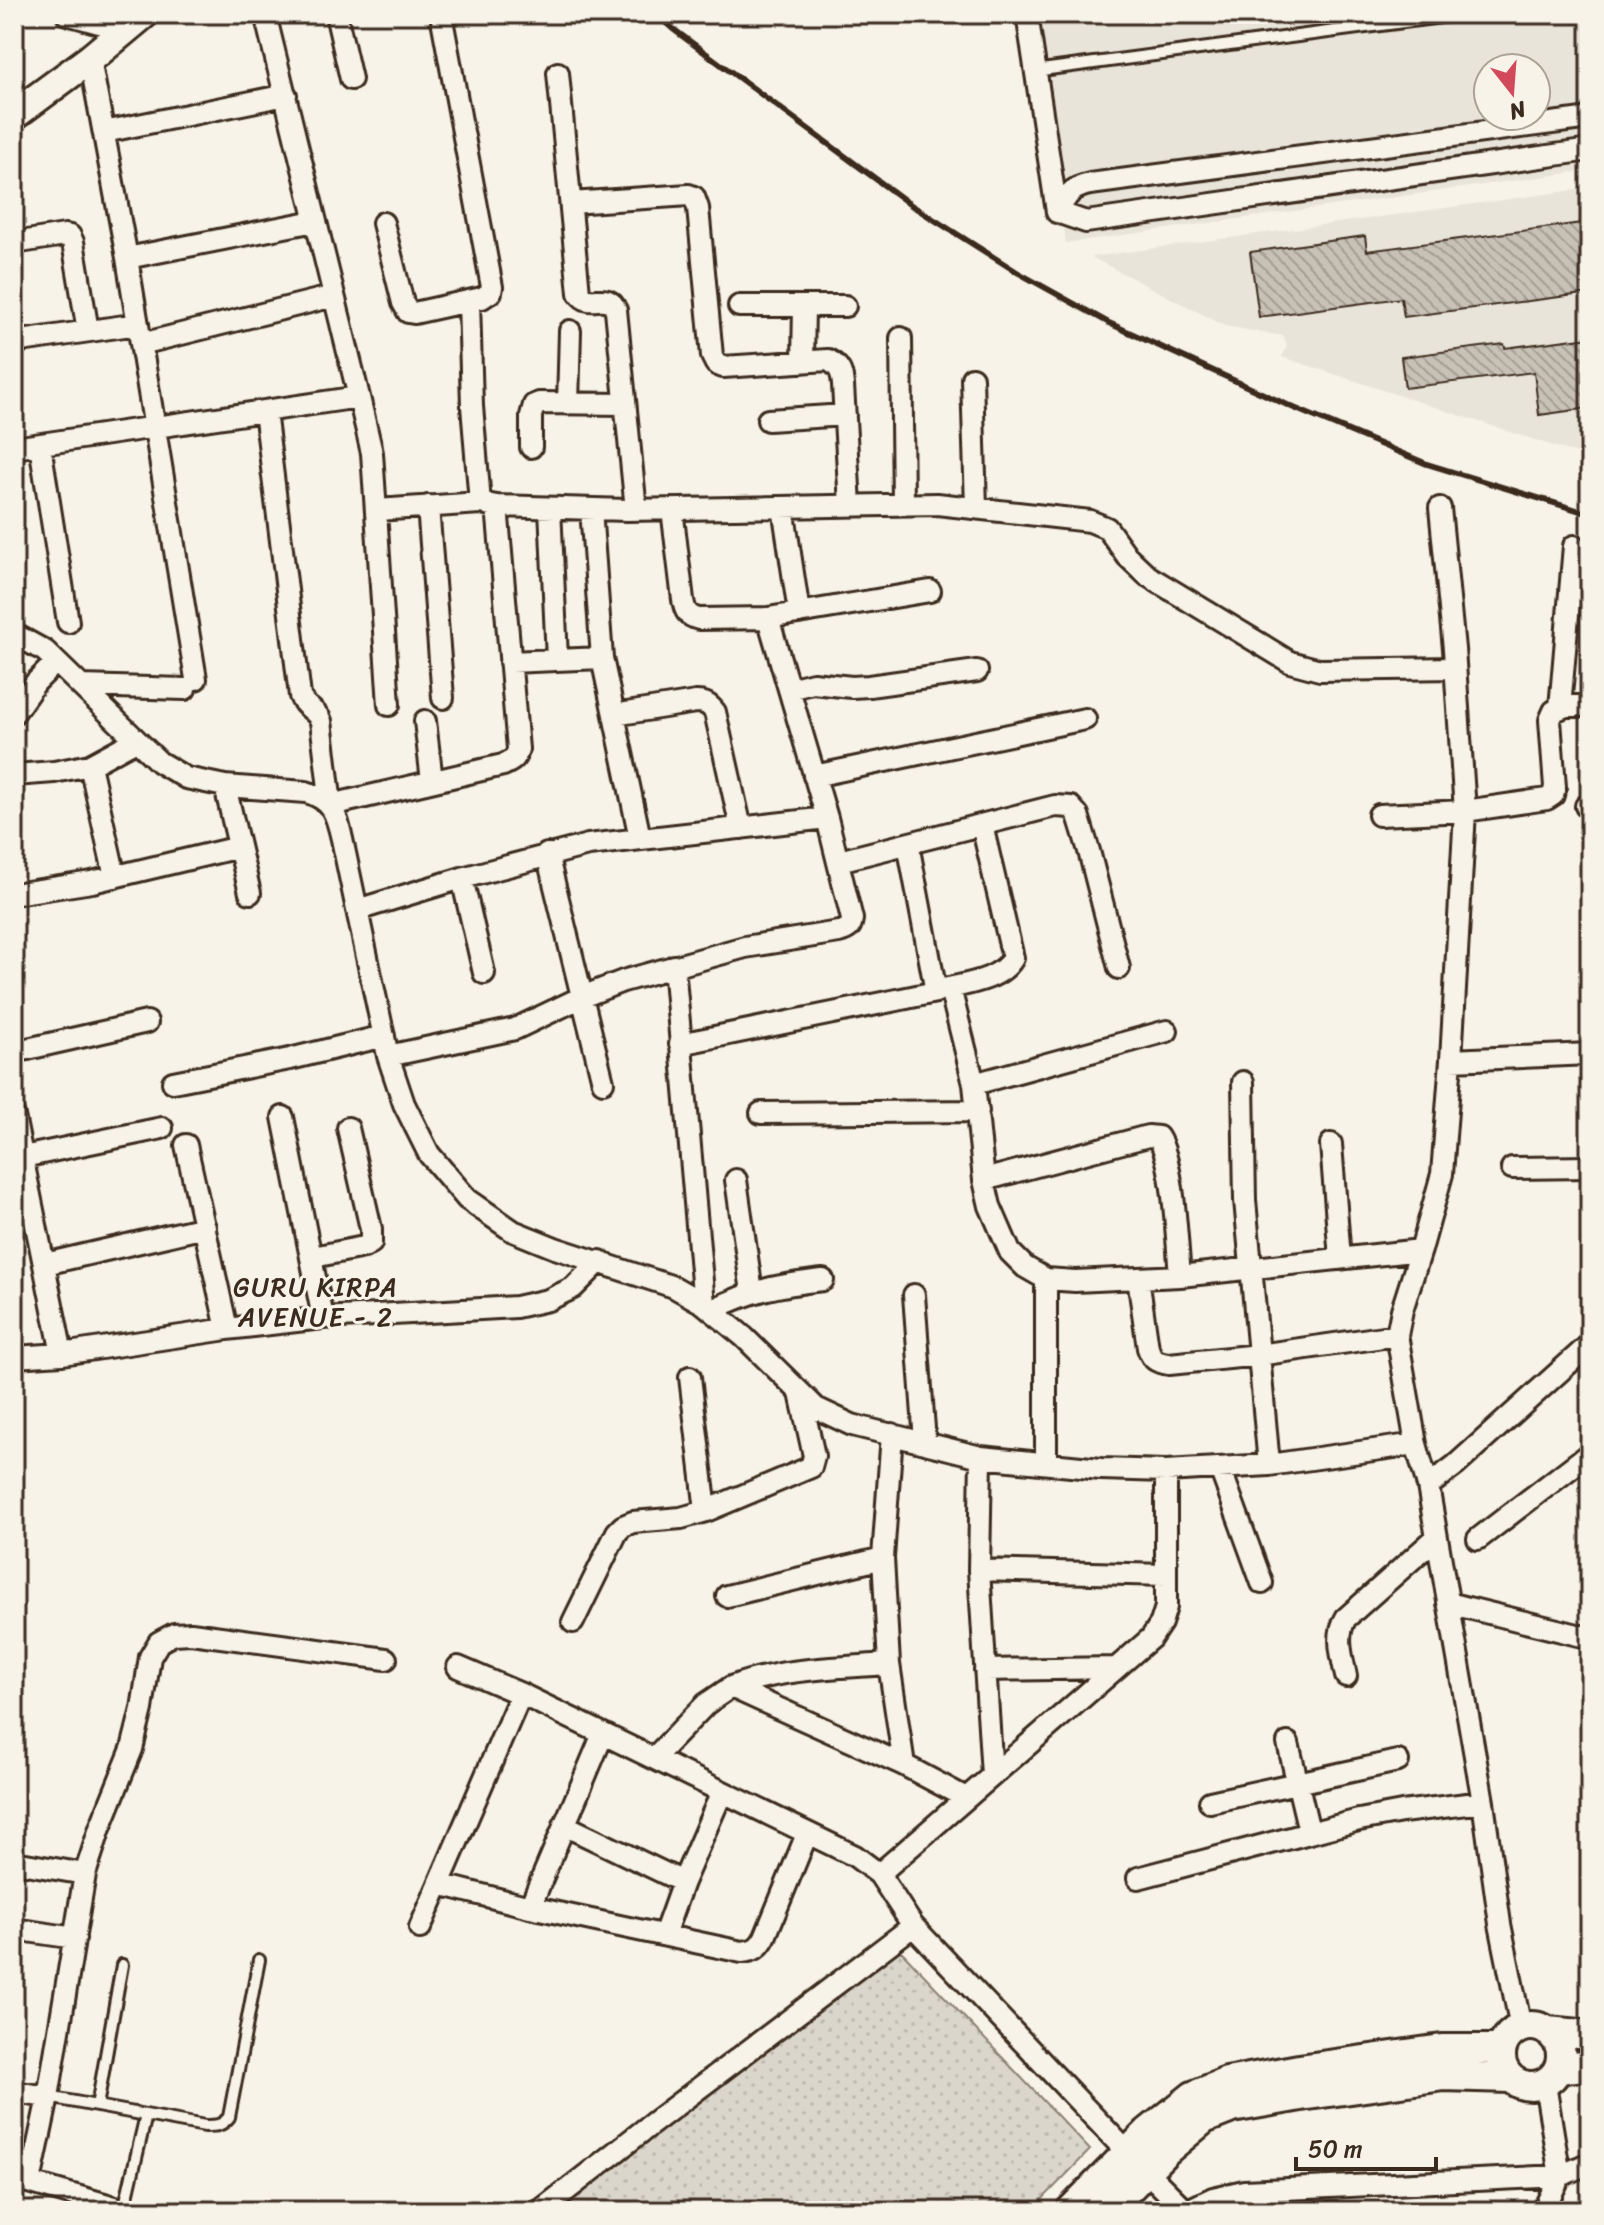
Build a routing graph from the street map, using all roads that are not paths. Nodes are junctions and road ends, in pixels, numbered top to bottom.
1 (67, 14) edge
2 (265, 14) edge
3 (336, 14) edge
4 (441, 14) edge
5 (1027, 14) edge
6 (1464, 14) edge
7 (135, 22) edge
8 (90, 59) junction
9 (1034, 71) junction
10 (558, 73) dead end
11 (351, 79) dead end
12 (286, 95) junction
13 (14, 115) edge
14 (1590, 118) edge
15 (104, 132) junction
16 (1590, 150) edge
17 (571, 203) junction
18 (1057, 212) junction
19 (315, 221) junction
20 (383, 223) dead end
21 (14, 243) edge
22 (127, 258) junction
23 (334, 296) junction
24 (469, 301) junction
25 (739, 306) dead end
26 (804, 306) junction
27 (845, 306) dead end
28 (88, 331) junction
29 (570, 331) dead end
30 (140, 334) junction
31 (901, 338) dead end
32 (14, 342) edge
33 (803, 362) junction
34 (972, 378) dead end
35 (359, 397) junction
36 (568, 404) junction
37 (625, 404) junction
38 (265, 411) junction
39 (845, 415) junction
40 (768, 420) dead end
41 (154, 427) junction
42 (40, 445) junction
43 (531, 447) dead end
44 (14, 448) edge
45 (903, 504) junction
46 (488, 505) junction
47 (850, 505) junction
48 (428, 506) junction
49 (783, 507) junction
50 (550, 508) junction
51 (976, 508) junction
52 (1440, 508) dead end
53 (591, 509) junction
54 (672, 509) junction
55 (377, 510) junction
56 (636, 510) junction
57 (1574, 546) dead end
58 (930, 591) dead end
59 (799, 613) junction
60 (768, 618) junction
61 (68, 622) dead end
62 (14, 634) edge
63 (602, 658) junction
64 (557, 659) junction
65 (56, 662) junction
66 (510, 662) junction
67 (1455, 668) junction
68 (977, 671) dead end
69 (81, 686) junction
70 (789, 689) junction
71 (443, 698) dead end
72 (389, 705) dead end
73 (1590, 706) edge
74 (1560, 708) junction
75 (14, 713) edge
76 (614, 715) junction
77 (1085, 719) dead end
78 (425, 721) dead end
79 (136, 740) junction
80 (90, 765) junction
81 (14, 775) edge
82 (814, 776) junction
83 (432, 781) junction
84 (225, 786) junction
85 (331, 805) junction
86 (1465, 811) junction
87 (1379, 815) dead end
88 (827, 818) junction
89 (982, 825) junction
90 (741, 828) junction
91 (640, 838) junction
92 (908, 844) junction
93 (239, 847) junction
94 (547, 854) junction
95 (839, 861) junction
96 (115, 877) junction
97 (462, 878) junction
98 (250, 893) dead end
99 (14, 894) edge
100 (357, 910) junction
101 (674, 966) junction
102 (1119, 968) dead end
103 (484, 973) dead end
104 (943, 990) junction
105 (582, 997) junction
106 (147, 1022) dead end
107 (1167, 1031) dead end
108 (680, 1044) junction
109 (386, 1046) junction
110 (14, 1052) edge
111 (1590, 1054) edge
112 (1451, 1060) junction
113 (173, 1082) dead end
114 (603, 1082) dead end
115 (1243, 1082) dead end
116 (974, 1084) junction
117 (978, 1111) junction
118 (761, 1113) dead end
119 (14, 1116) edge
120 (283, 1117) dead end
121 (162, 1128) dead end
122 (348, 1128) dead end
123 (1331, 1144) dead end
124 (186, 1145) dead end
125 (23, 1157) junction
126 (1590, 1167) edge
127 (1512, 1168) dead end
128 (736, 1180) dead end
129 (984, 1180) junction
130 (205, 1227) junction
131 (1421, 1250) junction
132 (313, 1257) junction
133 (1340, 1259) junction
134 (600, 1261) junction
135 (45, 1264) junction
136 (1251, 1268) junction
137 (1180, 1276) junction
138 (1138, 1278) junction
139 (1046, 1279) junction
140 (823, 1280) dead end
141 (752, 1292) junction
142 (914, 1295) dead end
143 (708, 1307) junction
144 (323, 1318) junction
145 (227, 1329) junction
146 (1397, 1335) junction
147 (1590, 1344) edge
148 (62, 1354) junction
149 (1259, 1355) junction
150 (14, 1357) edge
151 (690, 1377) dead end
152 (800, 1393) junction
153 (892, 1434) junction
154 (925, 1442) junction
155 (1416, 1444) junction
156 (1590, 1453) edge
157 (981, 1457) junction
158 (1046, 1463) junction
159 (1269, 1465) junction
160 (1220, 1468) junction
161 (1166, 1471) junction
162 (1428, 1486) junction
163 (706, 1511) junction
164 (1437, 1537) junction
165 (1478, 1539) dead end
166 (883, 1558) junction
167 (979, 1570) junction
168 (1166, 1575) junction
169 (1262, 1583) dead end
170 (727, 1596) dead end
171 (1448, 1603) junction
172 (573, 1622) dead end
173 (1590, 1638) edge
174 (386, 1659) dead end
175 (889, 1664) junction
176 (458, 1667) dead end
177 (1116, 1668) junction
178 (985, 1670) junction
179 (1346, 1676) dead end
180 (731, 1687) junction
181 (521, 1694) junction
182 (603, 1734) junction
183 (1288, 1743) dead end
184 (654, 1758) junction
185 (1398, 1761) dead end
186 (904, 1765) junction
187 (992, 1775) junction
188 (1297, 1783) junction
189 (722, 1792) junction
190 (966, 1798) junction
191 (1210, 1802) dead end
192 (1483, 1802) junction
193 (564, 1825) junction
194 (1309, 1831) junction
195 (807, 1834) junction
196 (14, 1862) edge
197 (85, 1874) junction
198 (879, 1874) junction
199 (1138, 1878) dead end
200 (683, 1882) junction
201 (439, 1884) junction
202 (530, 1907) junction
203 (913, 1926) junction
204 (420, 1928) dead end
205 (14, 1929) edge
206 (664, 1935) junction
207 (75, 1938) junction
208 (259, 1960) dead end
209 (122, 1965) dead end
210 (1534, 2029) junction
211 (1590, 2035) edge
212 (1501, 2049) junction
213 (1590, 2065) edge
214 (1552, 2076) junction
215 (1509, 2078) junction
216 (14, 2092) edge
217 (48, 2097) junction
218 (97, 2106) junction
219 (146, 2115) junction
220 (1137, 2161) junction
221 (1590, 2163) edge
222 (1560, 2176) junction
223 (22, 2180) edge
224 (126, 2210) edge
225 (540, 2211) edge
226 (1070, 2211) edge
227 (1107, 2211) edge
228 (1186, 2211) edge
229 (1543, 2211) edge

1 - 7 street
2 - 12 street
3 - 11 street
4 - 24 street
5 - 9 street
6 - 9 lane
7 - 8 main road
8 - 13 main road
8 - 15 street
9 - 18 street
10 - 17 street
12 - 15 street
12 - 19 street
14 - 18 street
15 - 22 street
16 - 18 street
17 - 33 street
17 - 37 street
19 - 22 street
19 - 23 street
20 - 24 street
21 - 28 street
22 - 30 street
23 - 30 street
23 - 35 street
24 - 46 street
25 - 26 street
26 - 27 street
26 - 33 street
28 - 30 street
28 - 32 street
29 - 36 street
30 - 41 street
31 - 45 street
33 - 39 street
34 - 51 street
35 - 38 street
35 - 55 street
36 - 37 street
36 - 43 street
37 - 56 street
38 - 41 street
38 - 85 street
39 - 40 street
39 - 47 street
41 - 42 street
41 - 69 street
42 - 44 street
42 - 61 street
45 - 47 street
45 - 51 street
46 - 48 street
46 - 50 street
46 - 66 street
47 - 49 street
48 - 55 street
48 - 71 street
49 - 54 street
49 - 59 street
50 - 53 street
50 - 64 street
51 - 67 street
52 - 67 street
53 - 56 street
53 - 63 street
54 - 56 street
54 - 60 street
55 - 72 street
57 - 74 street
58 - 59 street
59 - 60 street
60 - 70 street
62 - 65 street
63 - 64 street
63 - 76 street
64 - 66 street
65 - 69 street
65 - 75 street
66 - 83 street
67 - 86 street
68 - 70 street
69 - 79 street
70 - 82 street
73 - 74 street
74 - 86 street
76 - 90 street
76 - 91 street
77 - 82 street
78 - 83 street
79 - 80 street
79 - 84 street
80 - 81 street
80 - 96 street
82 - 88 street
83 - 85 street
84 - 85 street
84 - 93 street
85 - 100 street
86 - 87 street
86 - 112 street
88 - 90 street
88 - 95 street
89 - 92 street
89 - 102 street
89 - 104 street
90 - 91 street
91 - 94 street
92 - 95 street
92 - 104 street
93 - 96 street
93 - 98 street
94 - 97 street
94 - 105 street
95 - 101 street
96 - 99 street
97 - 100 street
97 - 103 street
100 - 109 street
101 - 105 street
101 - 108 street
104 - 108 street
104 - 116 street
105 - 109 street
105 - 114 street
106 - 110 street
107 - 116 street
108 - 143 street
109 - 113 street
109 - 134 street
111 - 112 street
112 - 131 street
115 - 136 street
116 - 117 street
117 - 118 street
117 - 129 street
119 - 125 street
120 - 132 street
121 - 125 street
122 - 132 street
123 - 133 street
124 - 130 street
125 - 135 street
126 - 127 street
128 - 141 street
129 - 137 street
129 - 139 street
130 - 135 street
130 - 145 street
131 - 133 street
131 - 146 street
132 - 144 street
133 - 136 street
134 - 143 street
134 - 144 street
135 - 148 street
136 - 137 street
136 - 149 street
137 - 138 street
138 - 139 street
138 - 149 street
139 - 158 street
140 - 141 street
141 - 143 street
142 - 154 street
143 - 152 street
144 - 145 street
145 - 148 street
146 - 149 street
146 - 155 street
147 - 162 street
148 - 150 street
149 - 159 street
151 - 163 street
152 - 153 street
152 - 163 street
153 - 154 street
153 - 166 street
154 - 157 street
155 - 159 street
155 - 162 street
156 - 165 street
157 - 158 street
157 - 167 street
158 - 161 street
159 - 160 street
160 - 161 street
160 - 169 street
161 - 168 street
162 - 164 street
163 - 172 street
164 - 171 street
164 - 179 street
166 - 170 street
166 - 175 street
167 - 168 street
167 - 178 street
168 - 177 street
171 - 173 street
171 - 192 street
174 - 197 street
175 - 180 street
175 - 186 street
176 - 181 street
177 - 178 street
177 - 187 street
178 - 187 street
180 - 184 street
180 - 186 street
181 - 182 street
181 - 201 street
182 - 184 street
182 - 193 street
183 - 188 street
184 - 189 street
185 - 188 street
186 - 190 street
187 - 190 street
188 - 191 street
188 - 194 street
189 - 195 street
189 - 200 street
190 - 198 street
192 - 194 street
192 - 210 street
193 - 200 street
193 - 202 street
194 - 199 street
195 - 198 street
195 - 206 street
196 - 197 street
197 - 207 street
198 - 203 street
200 - 206 street
201 - 202 street
201 - 204 street
202 - 206 street
203 - 220 street
203 - 225 street
205 - 207 street
207 - 217 street
208 - 219 lane
209 - 218 lane
210 - 211 main road
210 - 212 main road
210 - 214 main road
212 - 215 main road
212 - 220 main road
213 - 214 main road
214 - 215 main road
214 - 222 street
215 - 220 main road
216 - 217 street
217 - 218 lane
217 - 223 street
218 - 219 lane
219 - 224 lane
220 - 226 main road
220 - 227 main road
220 - 228 street
221 - 222 street
222 - 228 street
222 - 229 street
223 - 224 street

